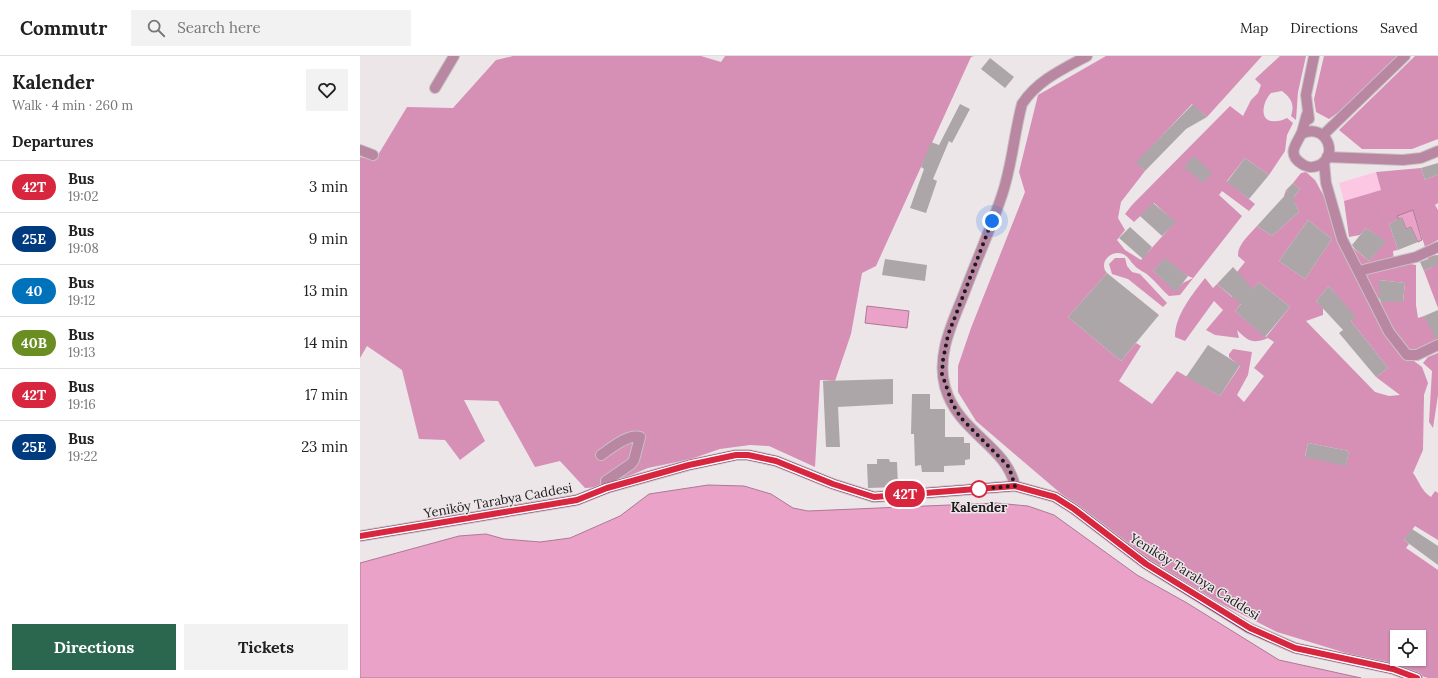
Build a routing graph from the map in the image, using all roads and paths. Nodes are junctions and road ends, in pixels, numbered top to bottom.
1 (454, 56) edge
2 (1087, 56) edge
3 (1314, 56) edge
4 (1405, 56) edge
5 (435, 88) dead end
6 (1307, 114) junction
7 (1312, 131) junction
8 (1301, 134) junction
9 (1323, 135) junction
10 (1329, 146) junction
11 (360, 150) edge
12 (1438, 151) edge
13 (373, 155) dead end
14 (1349, 157) junction
15 (1326, 160) junction
16 (1312, 167) junction
17 (1326, 183) junction
18 (1438, 247) edge
19 (1359, 271) junction
20 (1438, 345) edge
21 (600, 455) dead end
22 (1015, 486) junction
23 (607, 488) junction
24 (360, 536) edge
25 (1417, 678) edge

1 - 5 street
2 - 22 street
3 - 6 street
4 - 9 street
6 - 7 street
6 - 8 street
7 - 8 street
7 - 9 street
8 - 16 street
9 - 10 street
10 - 14 street
10 - 15 street
11 - 13 street
12 - 14 street
14 - 15 street
15 - 16 street
15 - 17 street
16 - 17 street
17 - 19 street
18 - 19 street
19 - 20 street
21 - 23 street
22 - 23 main road, Yeniköy Tarabya Caddesi
22 - 25 main road, Yeniköy Tarabya Caddesi
23 - 24 main road, Yeniköy Tarabya Caddesi

